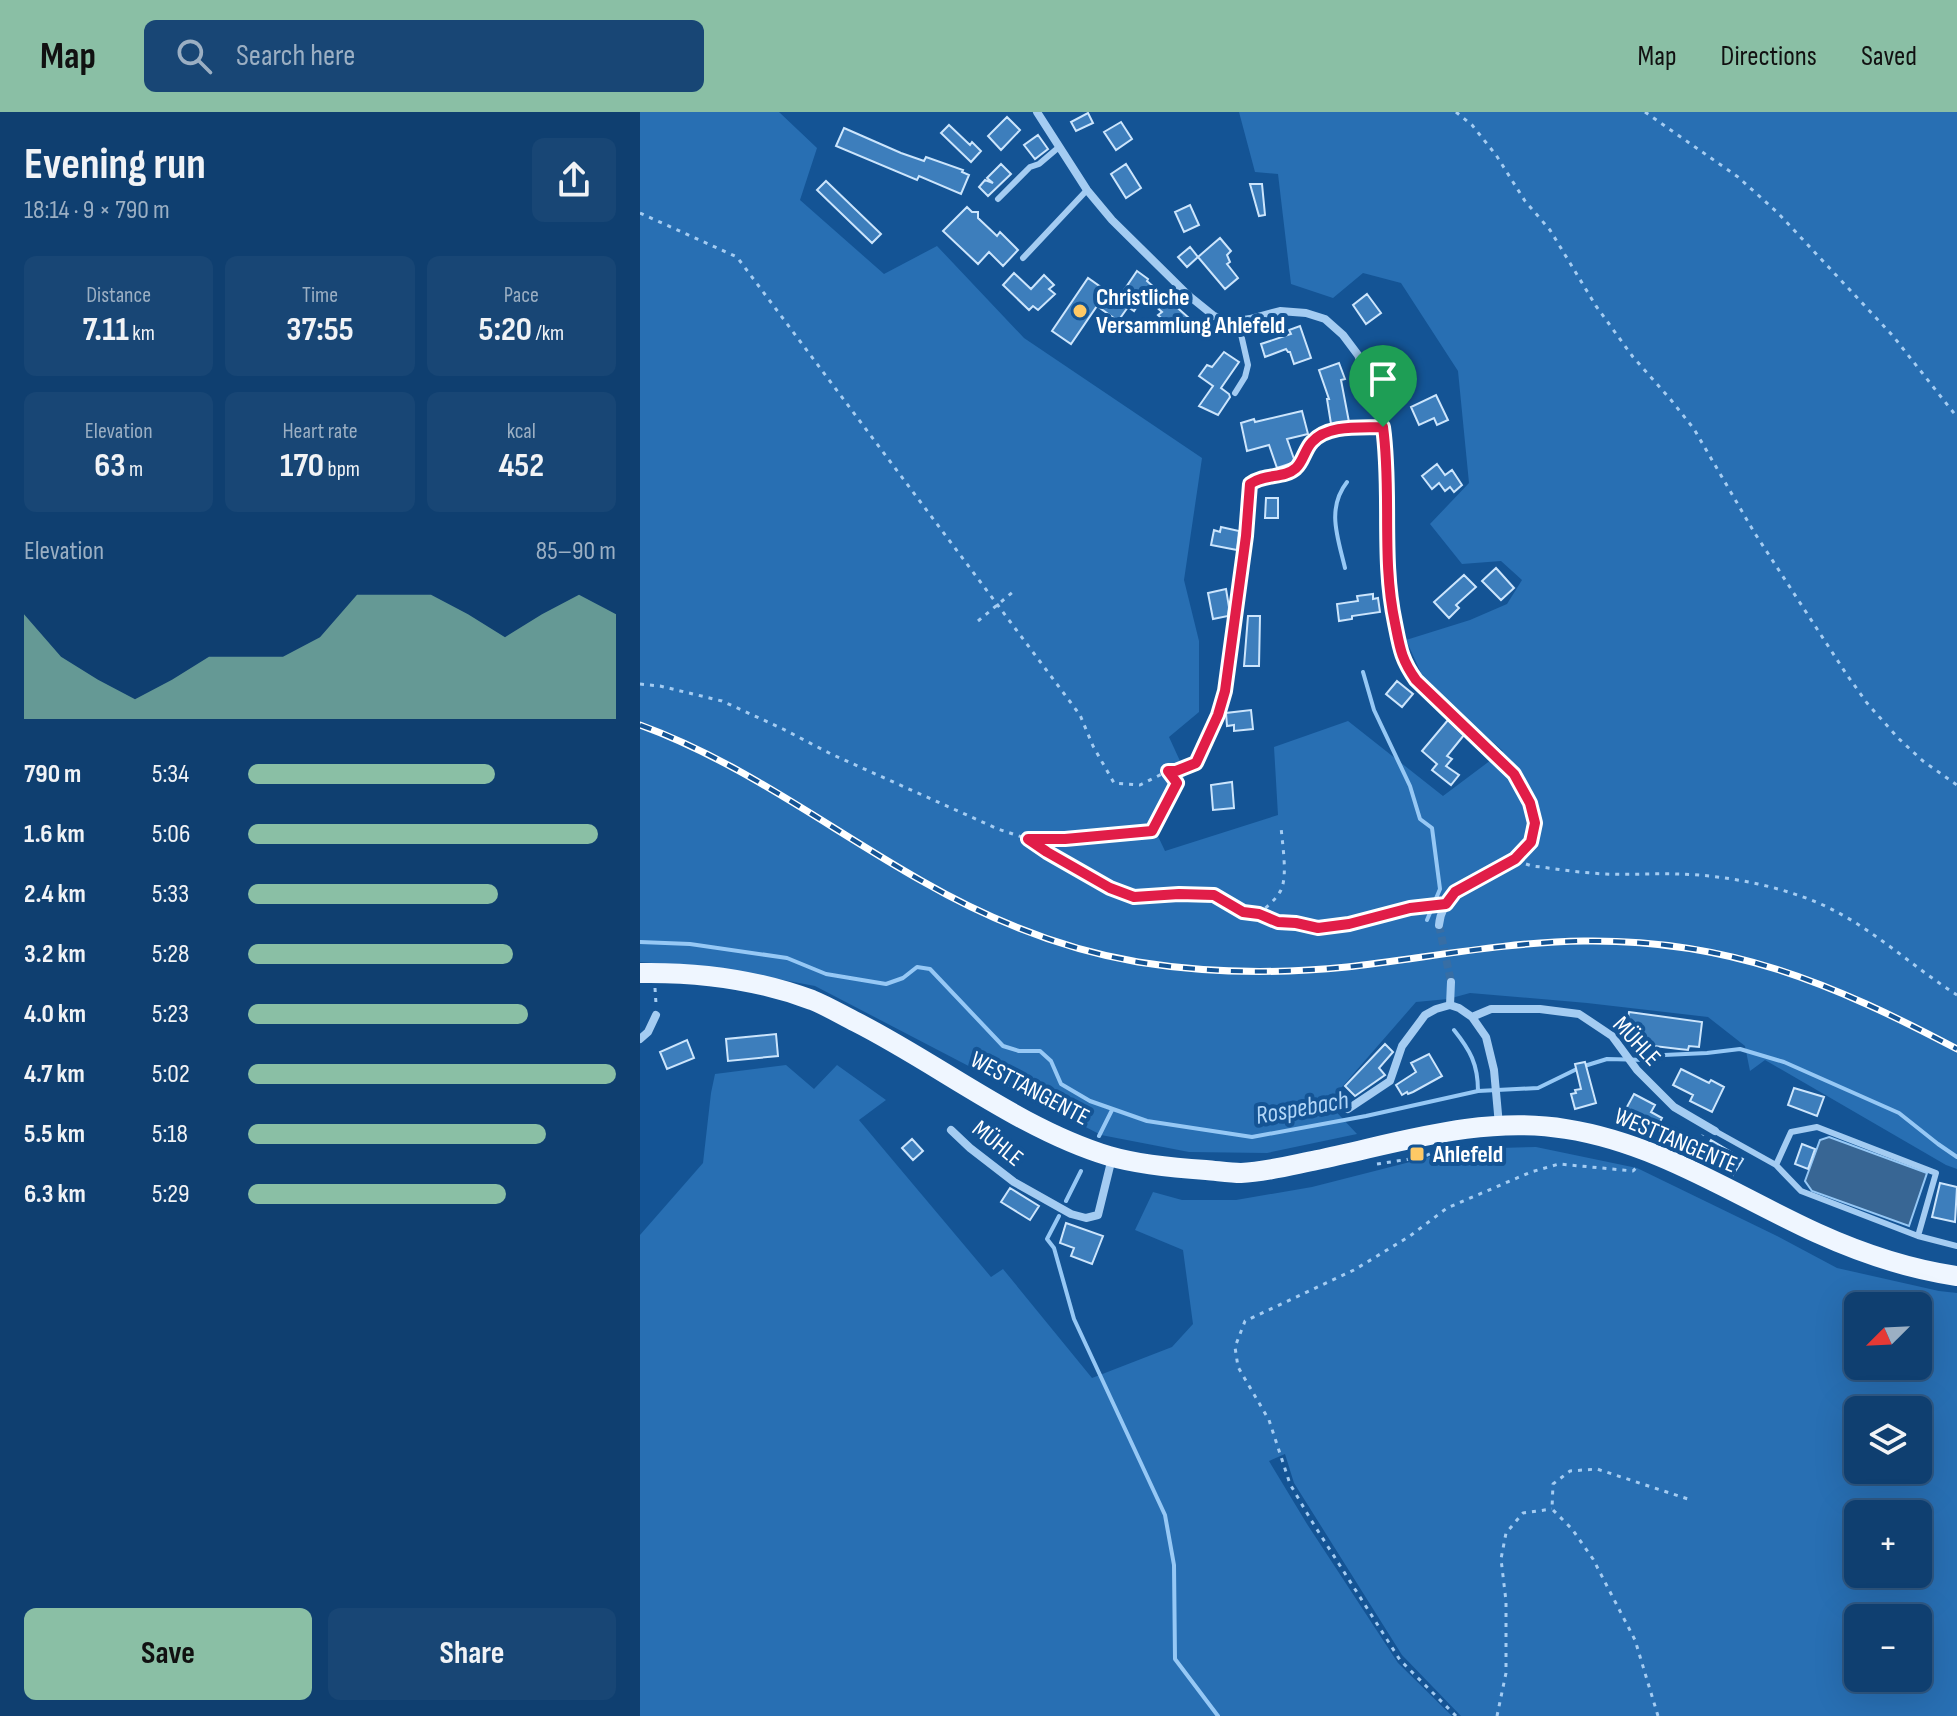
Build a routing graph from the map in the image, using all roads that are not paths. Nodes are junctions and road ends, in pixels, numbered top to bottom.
1 (1037, 112) edge
2 (1059, 147) junction
3 (1087, 190) junction
4 (998, 199) dead end
5 (1023, 258) dead end
6 (1238, 321) junction
7 (1235, 393) dead end
8 (1383, 427) junction
9 (1214, 721) road end
10 (1439, 925) tunnel mouth
11 (640, 973) edge
12 (1451, 982) tunnel mouth
13 (1450, 1005) junction
14 (656, 1015) road end
15 (1472, 1017) junction
16 (640, 1039) edge
17 (1348, 1109) dead end
18 (1499, 1126) junction
19 (1711, 1129) joint
20 (951, 1130) dead end
21 (1112, 1157) junction
22 (1776, 1165) junction
23 (1918, 1236) junction
24 (1957, 1246) edge
25 (1957, 1276) edge

1 - 2 street
2 - 3 street
2 - 4 lane
3 - 5 lane
3 - 6 street
6 - 7 lane
6 - 8 street
8 - 9 street
8 - 10 street
11 - 21 main road, WESTTANGENTE
12 - 13 street
13 - 15 street
13 - 17 street
14 - 16 street
15 - 18 street
15 - 19 street, MÜHLE
18 - 21 main road, WESTTANGENTE
18 - 25 main road, WESTTANGENTE
19 - 22 lane
20 - 21 street, MÜHLE
22 - 23 lane
22 - 23 lane
23 - 24 lane

